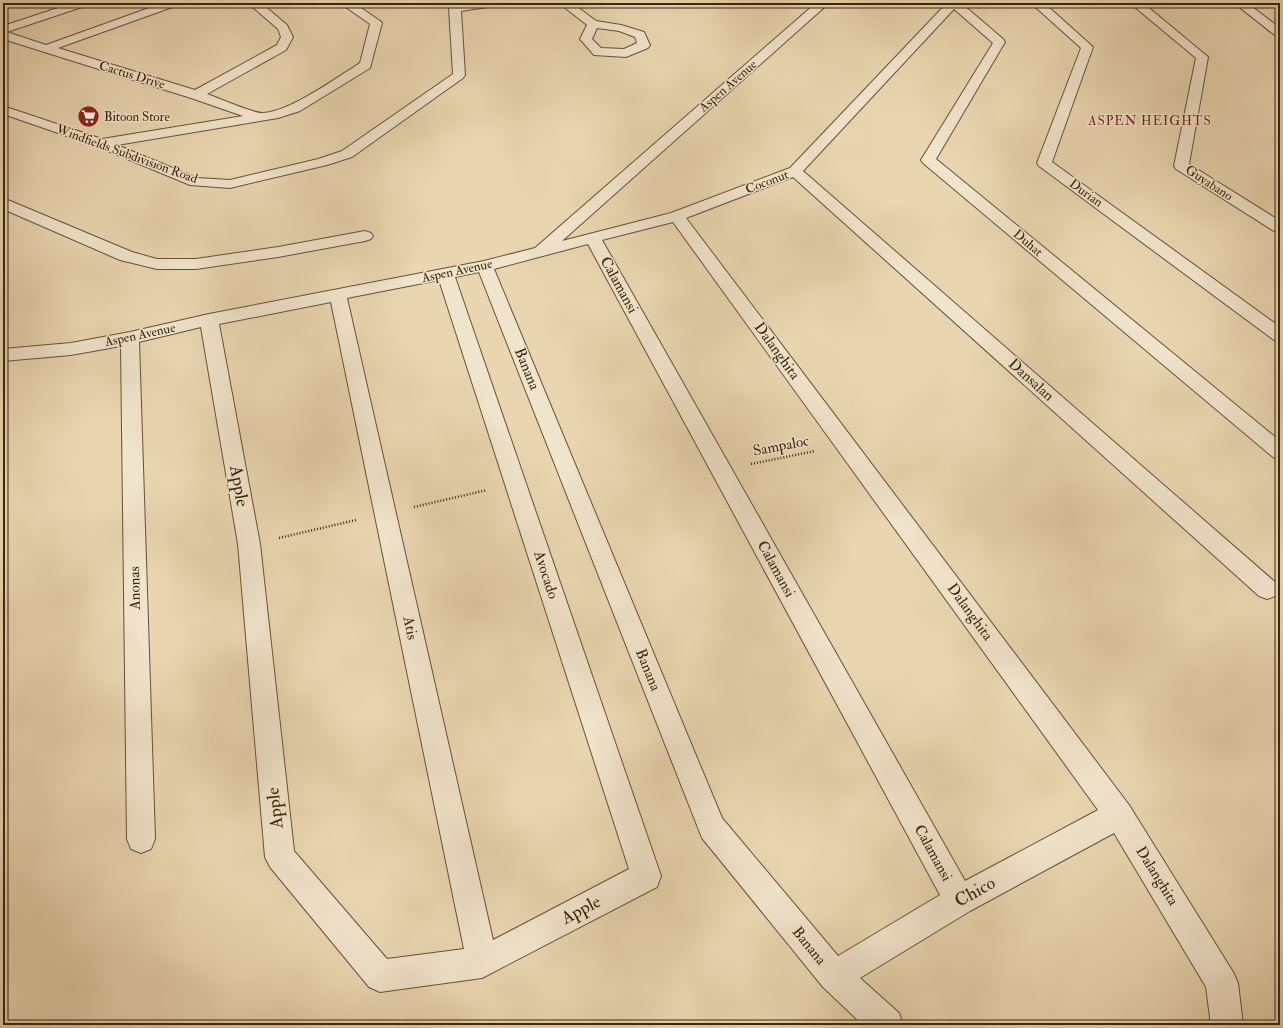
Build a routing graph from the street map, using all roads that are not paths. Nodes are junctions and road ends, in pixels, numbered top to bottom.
1 (84, 3) edge
2 (174, 3) edge
3 (254, 3) edge
4 (346, 3) edge
5 (494, 3) edge
6 (565, 3) edge
7 (823, 3) edge
8 (954, 3) edge
9 (1037, 3) edge
10 (1136, 3) edge
11 (1240, 3) edge
12 (451, 5) edge
13 (593, 24) dead end
14 (3, 30) edge
15 (1280, 34) edge
16 (3, 35) edge
17 (45, 49) junction
18 (196, 94) junction
19 (3, 110) edge
20 (260, 117) junction
21 (101, 143) junction
22 (795, 171) junction
23 (3, 203) edge
24 (677, 216) junction
25 (1280, 228) edge
26 (365, 236) dead end
27 (593, 238) junction
28 (541, 252) junction
29 (485, 266) junction
30 (446, 274) junction
31 (338, 295) junction
32 (209, 320) junction
33 (1280, 336) edge
34 (130, 338) junction
35 (3, 355) edge
36 (1280, 452) edge
37 (1267, 590) dead end
38 (1119, 815) junction
39 (141, 839) dead end
40 (646, 876) joint
41 (959, 900) junction
42 (482, 962) junction
43 (834, 976) junction
44 (887, 1025) edge
45 (1227, 1025) edge

1 - 14 street
2 - 17 street
3 - 18 street
4 - 20 street
5 - 12 street
6 - 13 street
7 - 28 street, Aspen Avenue
8 - 22 street, Coconut
8 - 36 street, Duhat
9 - 33 street, Durian
10 - 25 street, Guyabano
11 - 15 street
12 - 21 street, Windfields Subdivision Road
16 - 17 street, Cactus Drive
17 - 18 street, Cactus Drive
18 - 20 street, Cactus Drive
19 - 21 street, Windfields Subdivision Road
20 - 21 street
22 - 24 street, Coconut
22 - 37 street, Dansalan
23 - 26 street
24 - 27 street, Coconut
24 - 38 street, Dalanghita
27 - 28 street, Coconut
27 - 41 street, Calamansi
28 - 29 street, Aspen Avenue
29 - 30 street, Aspen Avenue
29 - 43 street, Banana
30 - 31 street, Aspen Avenue
30 - 40 street, Avocado
31 - 32 street, Aspen Avenue
31 - 42 street, Atis
32 - 34 street, Aspen Avenue
32 - 42 street, Apple
34 - 35 street, Aspen Avenue
34 - 39 street, Anonas
38 - 41 street, Chico
38 - 45 street, Dalanghita
40 - 42 street, Apple
41 - 43 street, Chico
43 - 44 street, Banana

